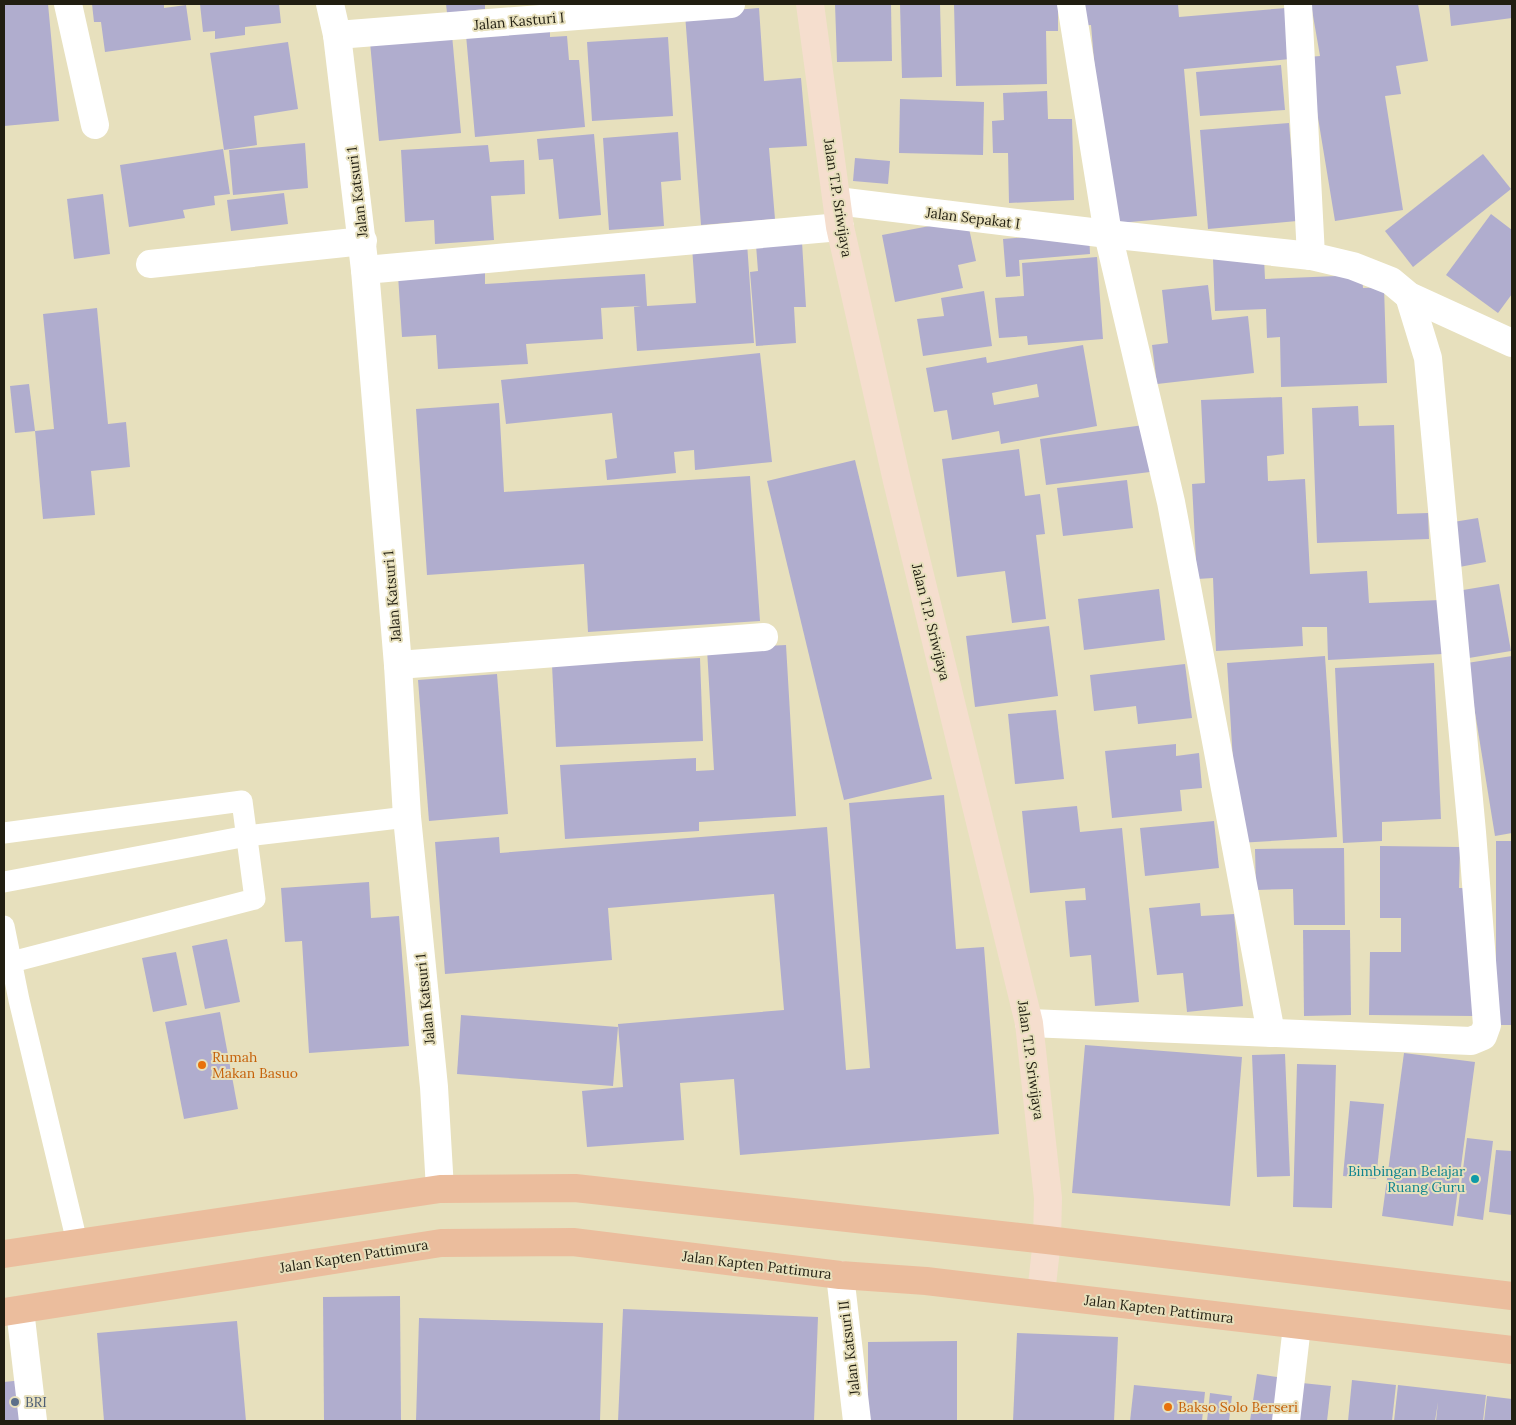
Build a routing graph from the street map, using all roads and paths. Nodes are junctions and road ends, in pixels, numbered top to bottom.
1 (68, 4) edge
2 (330, 4) edge
3 (731, 4) edge
4 (810, 4) edge
5 (1071, 4) edge
6 (1298, 4) edge
7 (337, 35) junction
8 (96, 125) dead end
9 (838, 214) junction
10 (1108, 234) junction
11 (363, 242) junction
12 (1310, 256) junction
13 (150, 264) dead end
14 (365, 270) junction
15 (1410, 296) junction
16 (1512, 343) edge
17 (764, 637) dead end
18 (398, 665) junction
19 (407, 817) junction
20 (4, 833) edge
21 (247, 836) junction
22 (4, 882) edge
23 (4, 926) edge
24 (8, 963) edge
25 (1029, 1023) junction
26 (1271, 1033) junction
27 (440, 1189) junction
28 (1047, 1240) junction
29 (78, 1242) junction
30 (4, 1254) edge
31 (840, 1275) junction
32 (1041, 1294) junction
33 (1512, 1296) edge
34 (12, 1311) edge
35 (1296, 1326) junction
36 (1512, 1350) edge
37 (33, 1421) edge
38 (857, 1421) edge
39 (1286, 1421) edge

1 - 8 street
2 - 7 street, Jalan Katsuri 1
3 - 7 street, Jalan Kasturi I
4 - 9 main road, Jalan T.P. Sriwijaya
5 - 10 street
6 - 12 street
7 - 11 street, Jalan Katsuri 1
9 - 10 street, Jalan Sepakat I
9 - 14 street, Jalan Sepakat I
9 - 25 main road, Jalan T.P. Sriwijaya
10 - 12 street, Jalan Sepakat I
10 - 26 street
11 - 13 street
11 - 14 street, Jalan Katsuri 1
12 - 15 street, Jalan Sepakat I
14 - 18 street, Jalan Katsuri 1
15 - 16 street, Jalan Sepakat I
15 - 26 street
17 - 18 street
18 - 19 street, Jalan Katsuri 1
19 - 21 lane
19 - 27 street, Jalan Katsuri 1
20 - 21 lane
21 - 22 lane
21 - 24 lane
23 - 24 lane
24 - 29 lane
25 - 26 street
25 - 28 main road, Jalan T.P. Sriwijaya
27 - 28 main road
27 - 29 main road
28 - 32 main road, Jalan T.P. Sriwijaya
28 - 33 main road
29 - 30 main road
31 - 32 main road, Jalan Kapten Pattimura
31 - 34 main road, Jalan Kapten Pattimura
31 - 38 street, Jalan Katsuri II
32 - 35 main road, Jalan Kapten Pattimura
34 - 37 street
35 - 36 main road, Jalan Kapten Pattimura
35 - 39 street

